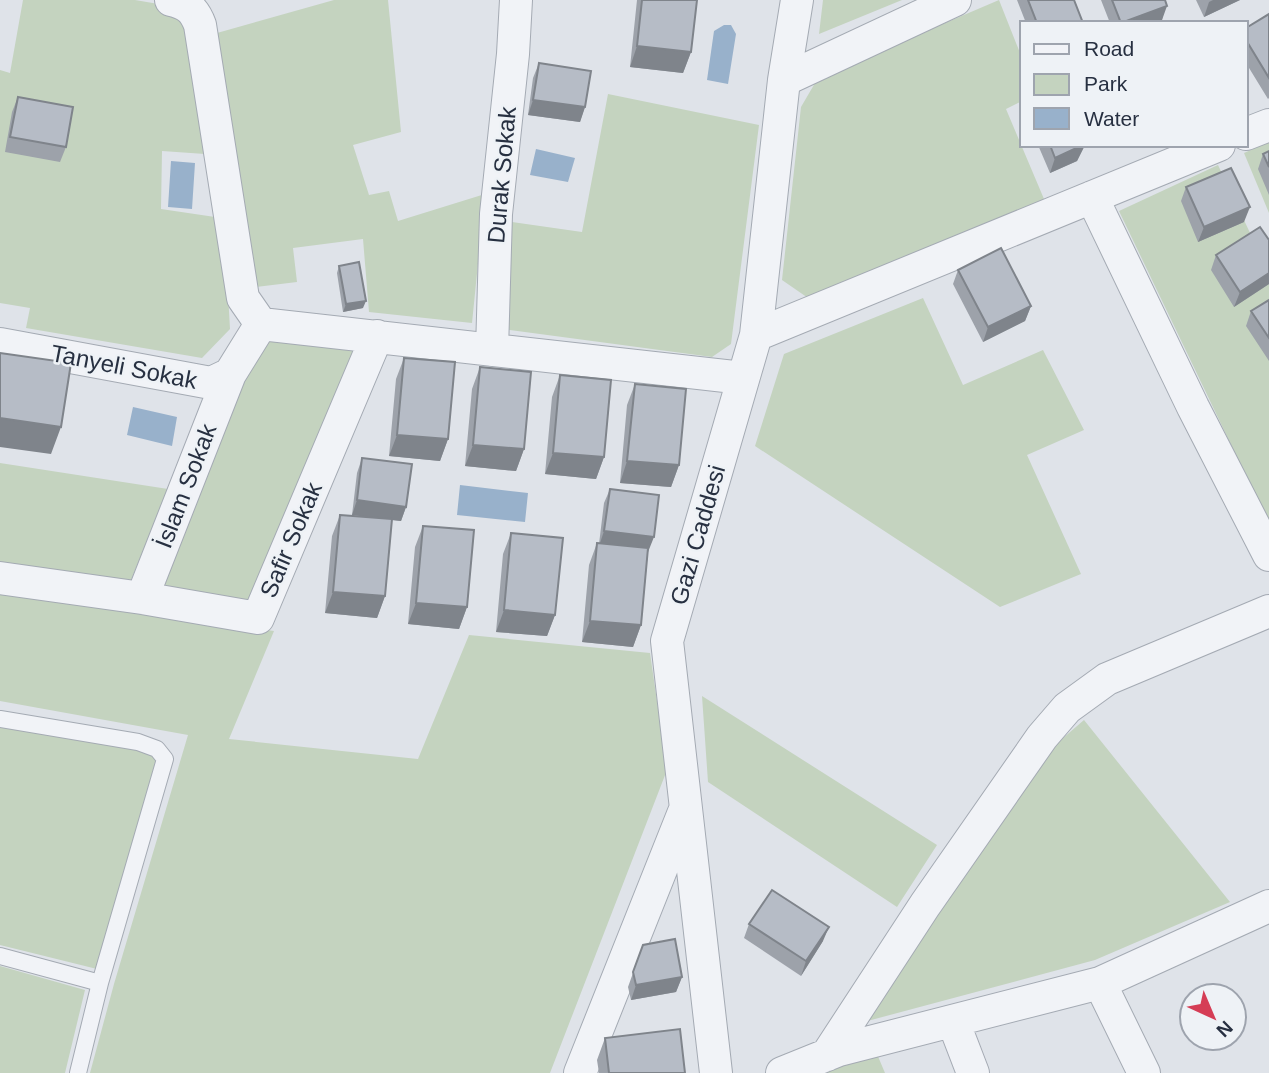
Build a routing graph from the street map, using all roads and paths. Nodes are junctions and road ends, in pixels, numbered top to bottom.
1 (171, 0) edge
2 (797, 0) edge
3 (955, 0) edge
4 (522, 1) edge
5 (784, 80) junction
6 (1269, 125) edge
7 (1248, 133) edge
8 (1214, 147) edge
9 (1093, 197) junction
10 (261, 324) junction
11 (756, 335) junction
12 (377, 336) junction
13 (0, 344) edge
14 (492, 350) junction
15 (230, 374) junction
16 (744, 378) junction
17 (1269, 555) edge
18 (0, 578) edge
19 (142, 598) junction
20 (1269, 611) edge
21 (0, 719) edge
22 (686, 807) junction
23 (1267, 910) edge
24 (0, 956) edge
25 (100, 983) junction
26 (1100, 983) junction
27 (953, 1021) junction
28 (827, 1055) junction
29 (78, 1073) edge
30 (580, 1073) edge
31 (716, 1073) edge
32 (782, 1073) edge
33 (973, 1073) edge
34 (1144, 1073) edge

1 - 10 street
2 - 5 street, Gazi Caddesi
3 - 5 street
4 - 14 street, Durak Sokak
5 - 11 street, Gazi Caddesi
6 - 7 street
8 - 9 street
9 - 11 street
9 - 17 street
10 - 12 street
10 - 15 street, Tanyeli Sokak
11 - 16 street, Gazi Caddesi
12 - 14 street
12 - 19 street, Safir Sokak
13 - 15 street, Tanyeli Sokak
14 - 16 street
15 - 19 street, İslam Sokak
16 - 22 street, Gazi Caddesi
18 - 19 street, Safir Sokak
20 - 28 street
21 - 25 lane
22 - 30 street
22 - 31 street, Gazi Caddesi
23 - 26 street
24 - 25 lane
25 - 29 lane
26 - 27 street
26 - 34 street
27 - 28 street
27 - 33 street
28 - 32 street

